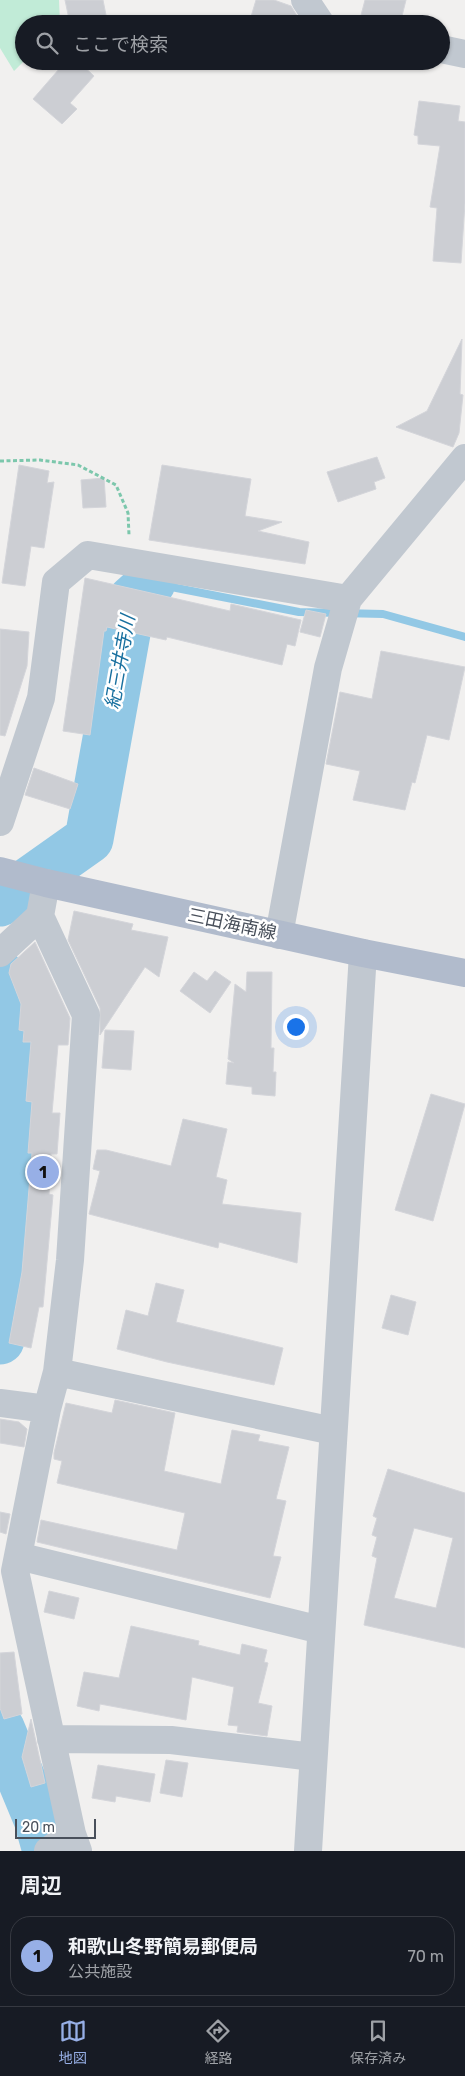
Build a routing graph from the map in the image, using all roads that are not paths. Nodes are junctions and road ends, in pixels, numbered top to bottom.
1 (305, 0) edge
2 (315, 15) edge
3 (450, 50) edge
4 (465, 54) edge
5 (465, 458) edge
6 (348, 599) junction
7 (0, 822) edge
8 (5, 873) edge
9 (46, 884) junction
10 (40, 916) junction
11 (279, 935) junction
12 (1, 952) edge
13 (363, 953) junction
14 (465, 973) edge
15 (57, 1372) junction
16 (0, 1403) edge
17 (47, 1410) junction
18 (333, 1431) junction
19 (18, 1556) junction
20 (321, 1630) junction
21 (51, 1739) junction
22 (314, 1758) junction
23 (75, 1843) edge
24 (48, 1851) edge
25 (308, 1851) edge

1 - 2 street
3 - 4 street
5 - 6 street
6 - 7 street
6 - 11 street
8 - 9 main road, 三田海南線
9 - 10 street
9 - 11 main road, 三田海南線
10 - 12 street
10 - 15 street
11 - 13 main road, 三田海南線
13 - 14 main road, 三田海南線
13 - 18 street
15 - 17 street
15 - 18 street
16 - 17 street
17 - 19 street
18 - 20 street
19 - 20 street
19 - 21 street
20 - 22 street
21 - 22 street
21 - 23 street
22 - 25 street
23 - 24 street

